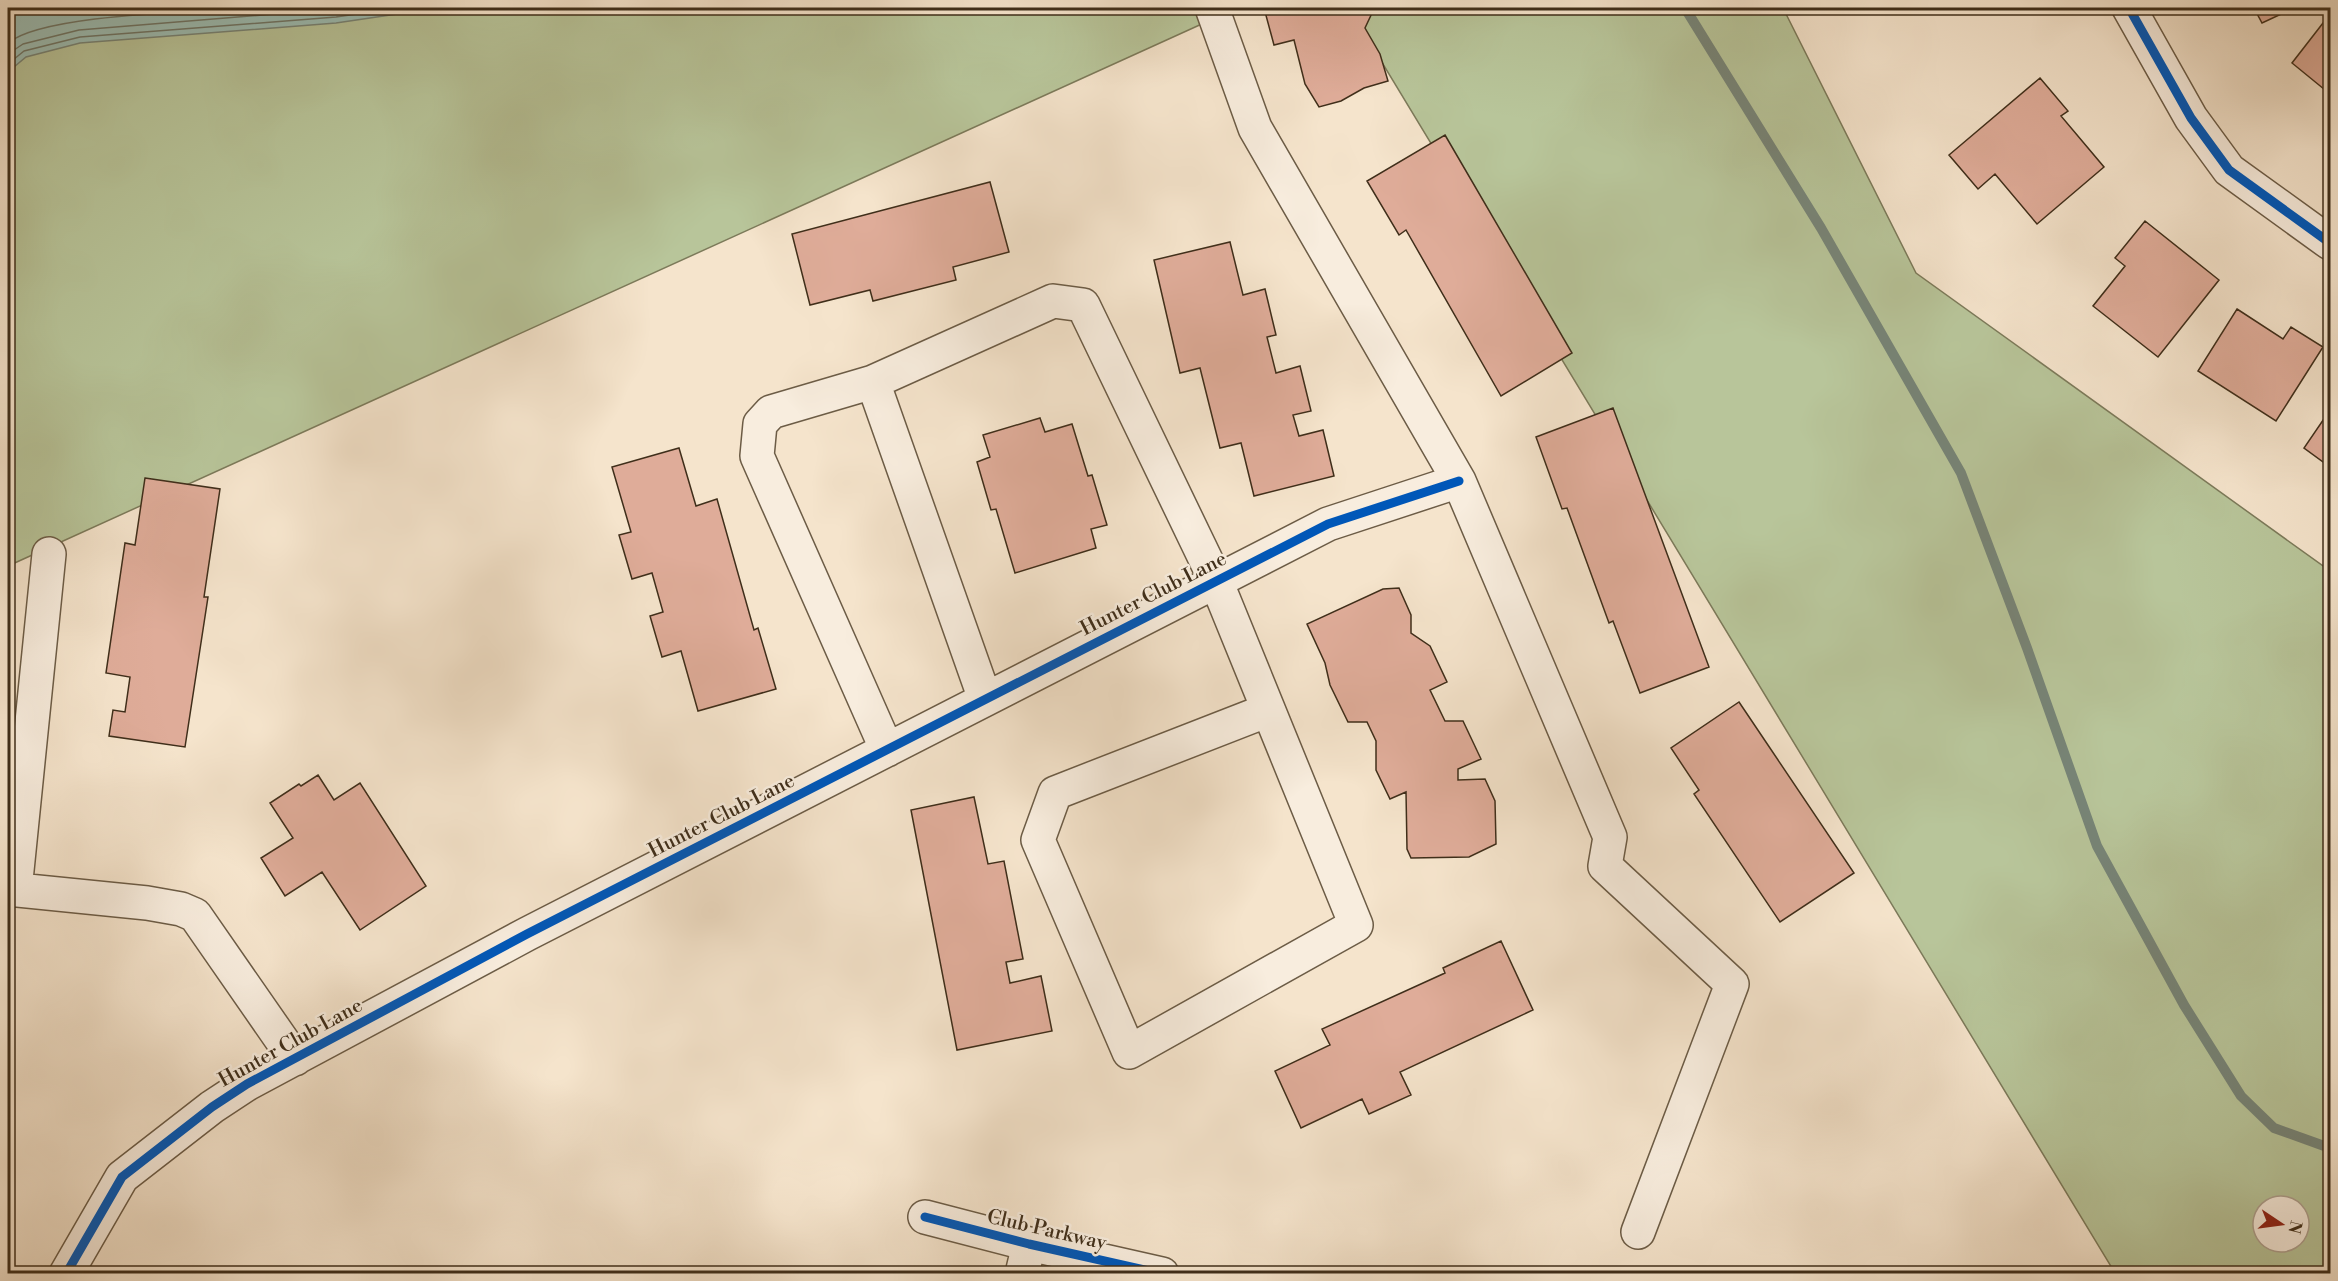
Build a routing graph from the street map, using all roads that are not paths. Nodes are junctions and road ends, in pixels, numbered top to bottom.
1 (1212, 8) edge
2 (2129, 8) edge
3 (2331, 243) edge
4 (873, 382) junction
5 (1459, 481) junction
6 (49, 554) dead end
7 (1216, 581) junction
8 (985, 699) junction
9 (1268, 710) junction
10 (887, 750) junction
11 (11, 890) edge
12 (295, 1059) junction
13 (925, 1217) dead end
14 (1638, 1232) dead end
15 (1025, 1259) edge
16 (66, 1274) edge
17 (1162, 1274) edge

1 - 5 street
2 - 3 street
4 - 7 street
4 - 8 street
4 - 10 street
5 - 7 street, Hunter Club Lane
5 - 14 street
6 - 11 street
7 - 8 street, Hunter Club Lane
7 - 9 street
8 - 10 street, Hunter Club Lane
9 - 9 street
10 - 12 street, Hunter Club Lane
11 - 12 street
12 - 16 street, Hunter Club Lane
13 - 15 street, Club Parkway
15 - 17 street, Club Parkway

